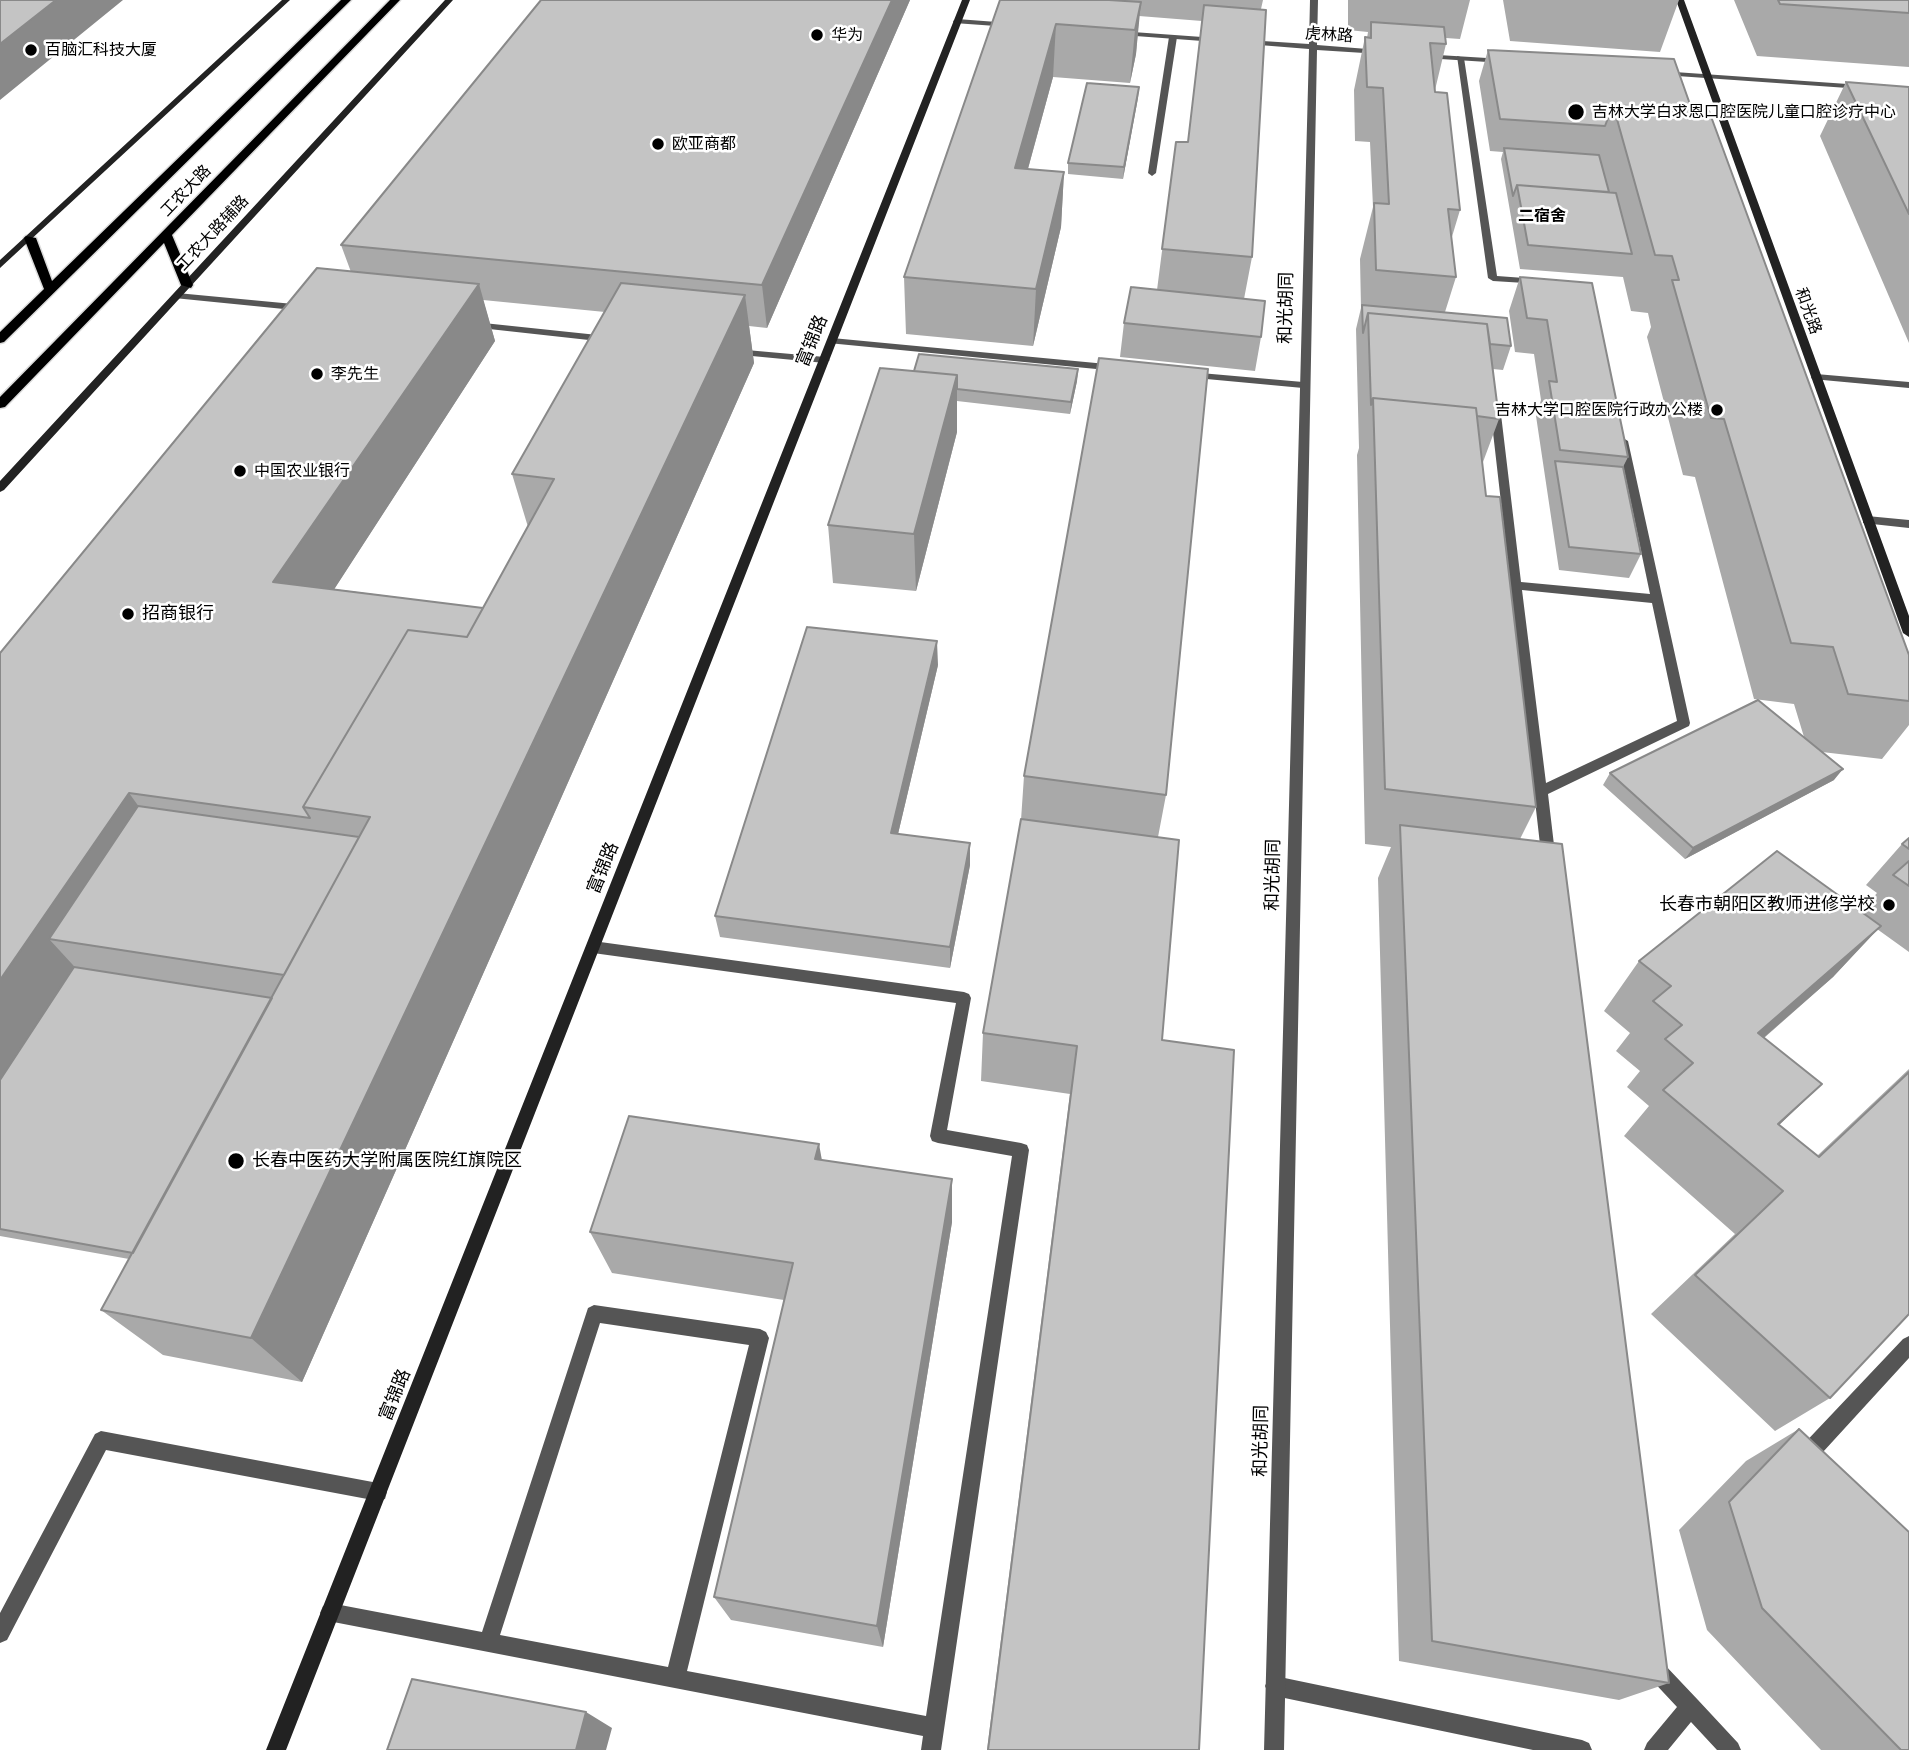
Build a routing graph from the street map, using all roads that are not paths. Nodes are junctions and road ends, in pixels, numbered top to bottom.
1 (286, 0) edge
2 (346, 0) edge
3 (395, 0) edge
4 (449, 0) edge
5 (966, 0) edge
6 (1314, 0) edge
7 (1679, 0) edge
8 (957, 21) junction
9 (1025, 26) edge
10 (1105, 32) edge
11 (1173, 37) junction
12 (1228, 41) edge
13 (1242, 42) edge
14 (1311, 47) junction
15 (1392, 53) edge
16 (1419, 55) edge
17 (1460, 58) junction
18 (1514, 62) edge
19 (1650, 72) edge
20 (1705, 76) junction
21 (1868, 88) edge
22 (1152, 173) dead end
23 (166, 234) junction
24 (30, 237) junction
25 (1, 262) edge
26 (1553, 284) edge
27 (187, 285) junction
28 (50, 290) junction
29 (177, 296) junction
30 (320, 310) edge
31 (457, 324) edge
32 (0, 339) edge
33 (620, 340) edge
34 (832, 341) junction
35 (729, 351) edge
36 (824, 360) junction
37 (1123, 368) edge
38 (1179, 374) edge
39 (1816, 377) junction
40 (1303, 385) junction
41 (1909, 385) edge
42 (1494, 396) edge
43 (0, 404) edge
44 (1620, 428) edge
45 (0, 488) edge
46 (1867, 520) junction
47 (1909, 524) edge
48 (1516, 585) junction
49 (1657, 600) junction
50 (1909, 633) edge
51 (1541, 791) junction
52 (1552, 881) edge
53 (593, 947) junction
54 (1909, 1345) edge
55 (1791, 1472) edge
56 (378, 1492) junction
57 (330, 1613) junction
58 (0, 1633) edge
59 (488, 1643) junction
60 (1644, 1657) edge
61 (675, 1678) junction
62 (1275, 1686) junction
63 (1691, 1707) junction
64 (934, 1728) junction
65 (276, 1750) edge
66 (931, 1750) edge
67 (1274, 1750) edge
68 (1582, 1750) edge
69 (1654, 1750) edge
70 (1731, 1750) edge

1 - 24 street
2 - 28 main road, 工农大路
3 - 23 main road, 工农大路
4 - 27 street, 工农大路辅路
5 - 8 street, 富锦路
6 - 14 street, 和光胡同
7 - 20 street, 和光路
8 - 9 street
8 - 34 street, 富锦路
10 - 11 street
11 - 12 street
11 - 22 street
13 - 14 street, 虎林路
14 - 15 street, 虎林路
14 - 40 street, 和光胡同
16 - 17 street
17 - 18 street
17 - 26 street
19 - 20 street
20 - 21 street
20 - 39 street, 和光路
23 - 27 main road
23 - 43 main road, 工农大路
24 - 25 street
24 - 28 main road
27 - 29 street, 工农大路辅路
28 - 32 main road, 工农大路
29 - 30 street
29 - 45 street, 工农大路辅路
31 - 33 street
34 - 36 street, 富锦路
34 - 37 street
35 - 36 street
36 - 53 street, 富锦路
38 - 40 street
39 - 41 street
39 - 46 street, 和光路
40 - 62 street, 和光胡同
42 - 48 street
44 - 49 street
46 - 47 street
46 - 50 street, 和光路
48 - 49 street
48 - 51 street
49 - 51 street
51 - 52 street
53 - 56 street, 富锦路
53 - 64 street
54 - 55 street
56 - 57 street, 富锦路
56 - 58 street
57 - 59 street
57 - 65 street, 富锦路
59 - 61 street
59 - 61 street
60 - 63 street
61 - 64 street
62 - 67 street, 和光胡同
62 - 68 street
63 - 69 street
63 - 70 street
64 - 66 street

